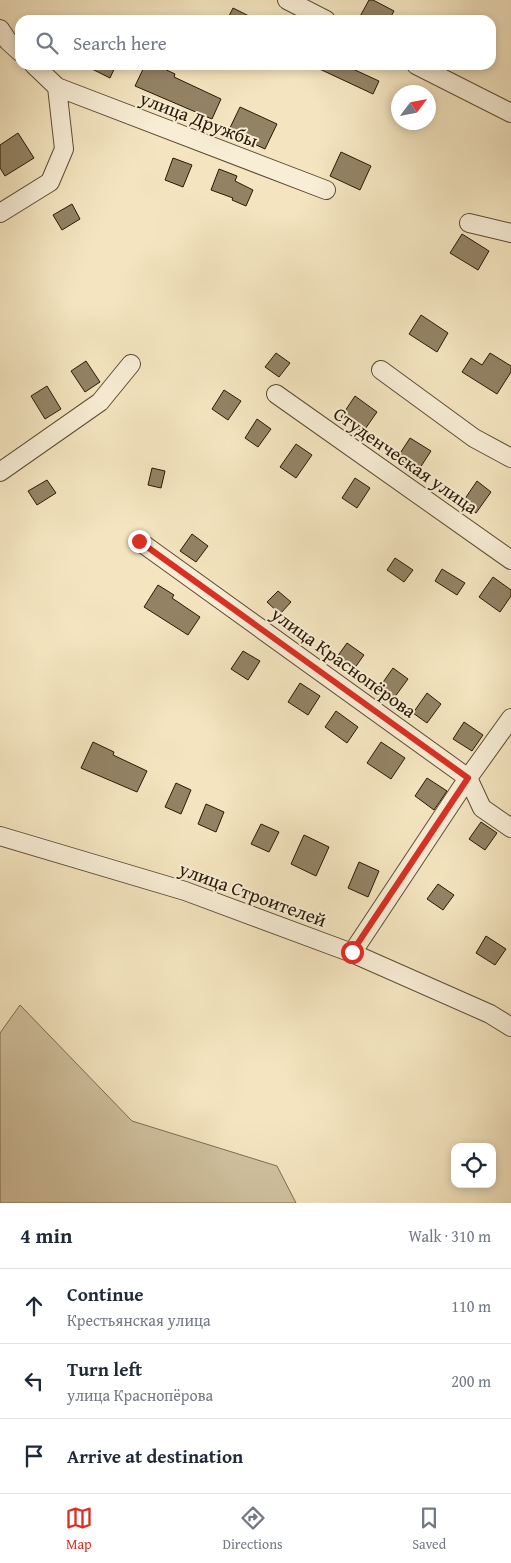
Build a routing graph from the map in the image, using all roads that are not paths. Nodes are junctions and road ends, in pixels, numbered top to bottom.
1 (286, 0) edge
2 (316, 15) edge
3 (0, 29) edge
4 (15, 47) edge
5 (39, 70) edge
6 (426, 70) edge
7 (57, 87) junction
8 (511, 113) edge
9 (326, 190) dead end
10 (0, 213) edge
11 (469, 223) dead end
12 (511, 233) edge
13 (131, 364) dead end
14 (381, 370) dead end
15 (276, 394) dead end
16 (511, 458) edge
17 (0, 472) edge
18 (139, 541) dead end
19 (511, 560) edge
20 (511, 718) edge
21 (468, 778) junction
22 (511, 828) edge
23 (0, 836) edge
24 (352, 952) junction
25 (511, 1027) edge

1 - 2 street
3 - 4 street
5 - 7 street, улица Дружбы
6 - 8 street
7 - 9 street, улица Дружбы
7 - 10 street
11 - 12 street
13 - 17 street
14 - 16 street
15 - 19 street, Студенческая улица
18 - 21 street, улица Краснопёрова
20 - 21 street
21 - 22 street, улица Краснопёрова
21 - 24 street
23 - 24 street, улица Строителей
24 - 25 street, улица Строителей

